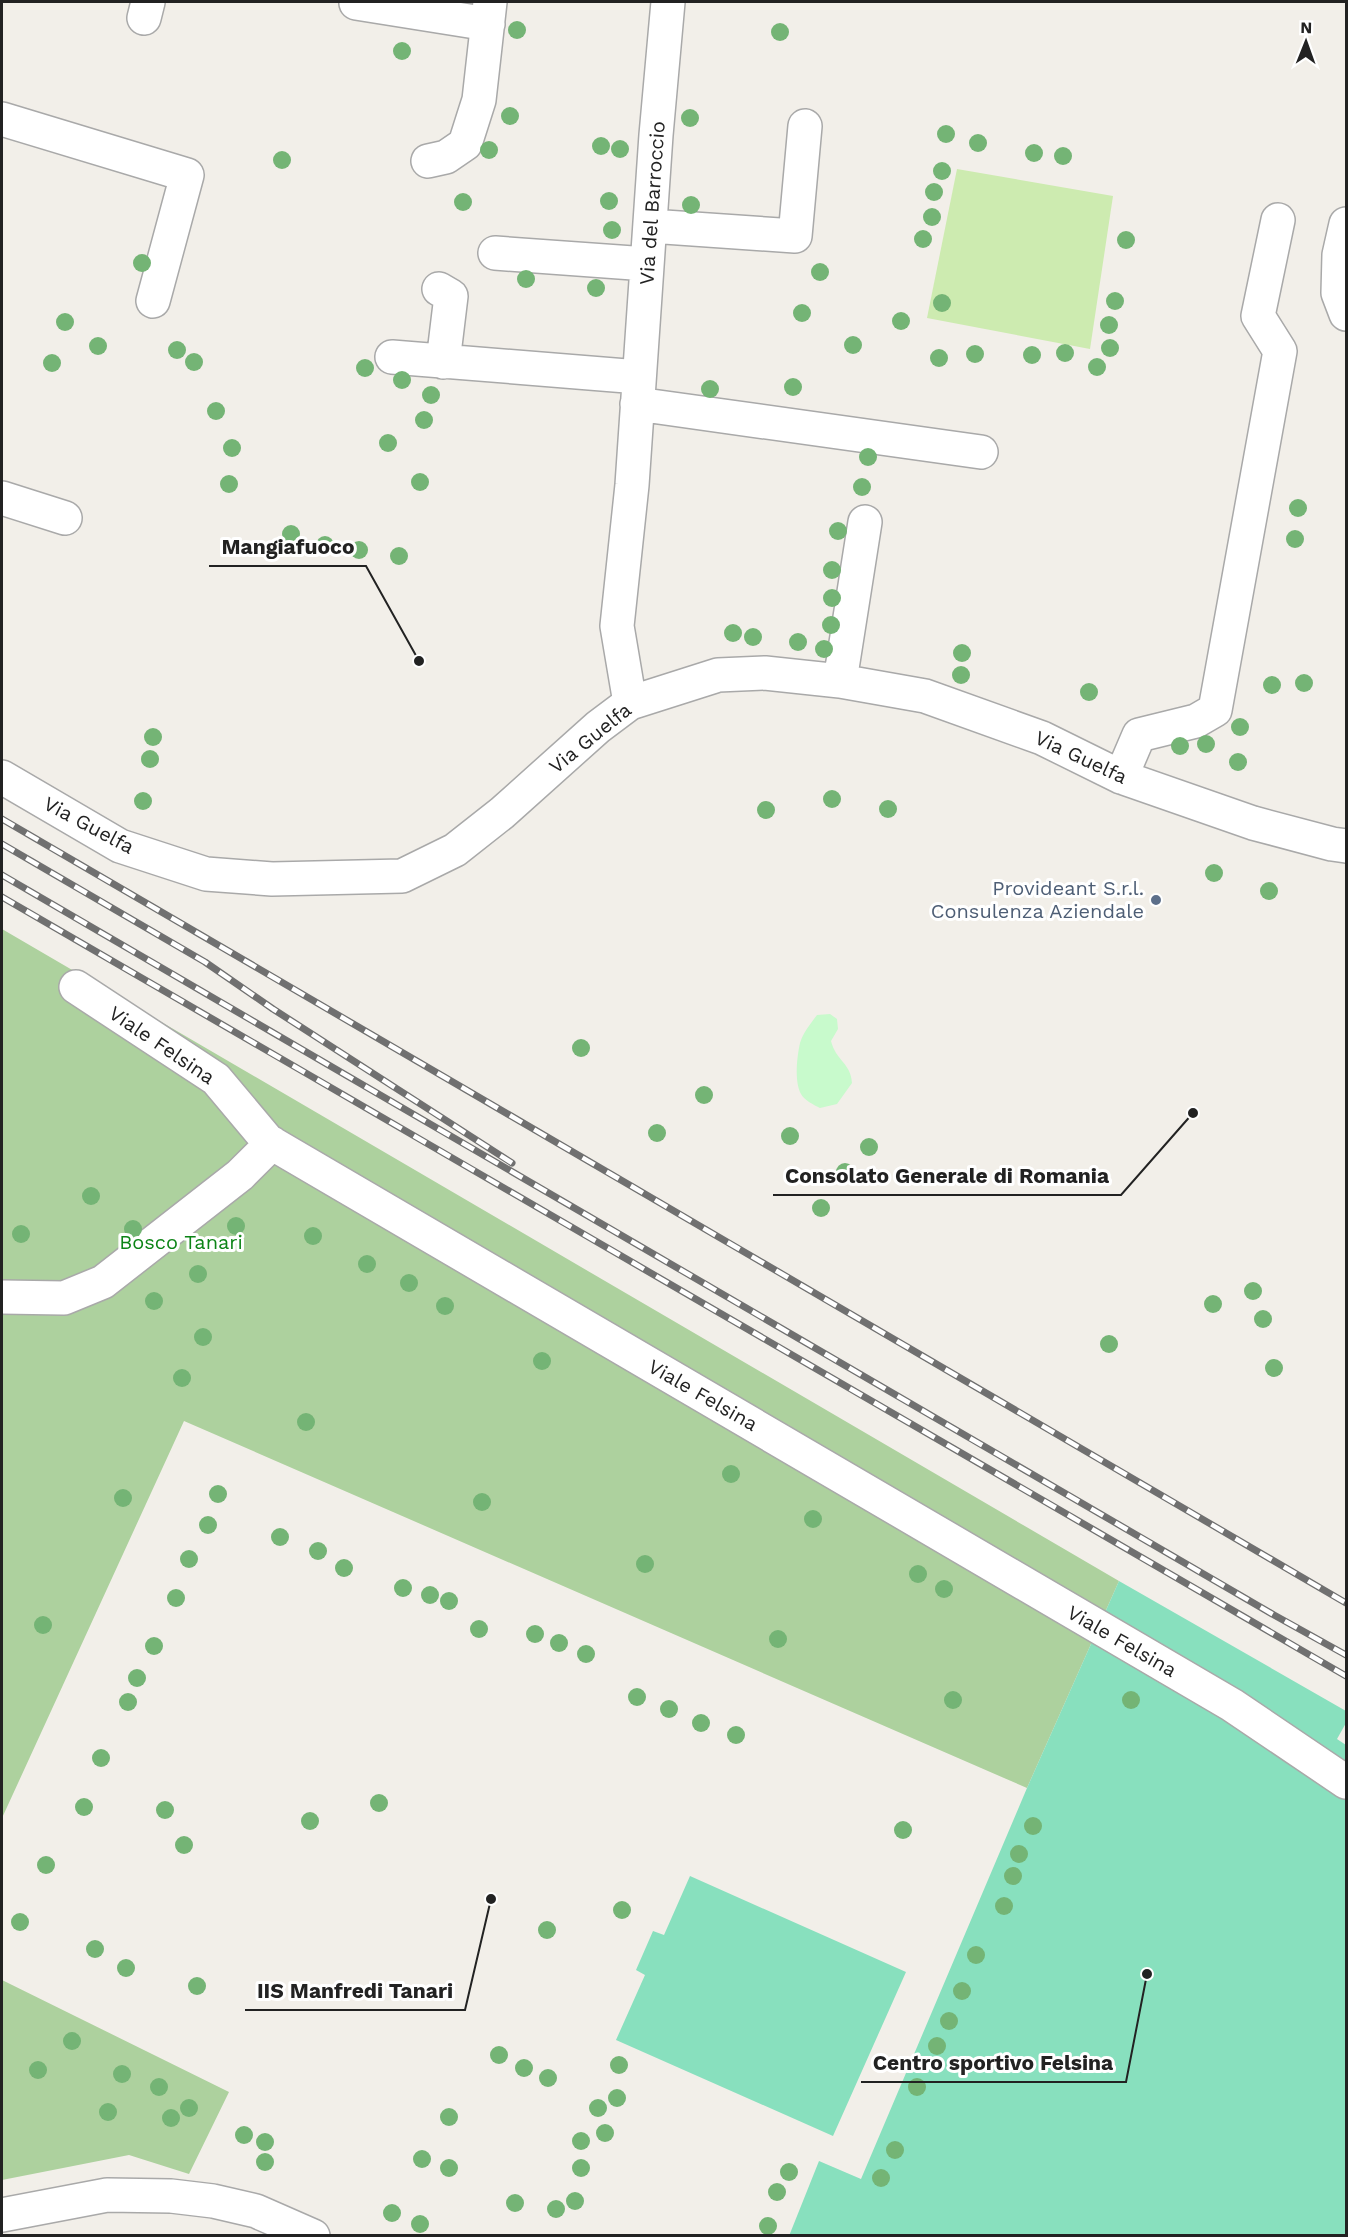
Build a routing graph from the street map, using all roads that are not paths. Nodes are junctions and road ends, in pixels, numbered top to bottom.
1 (668, 2) edge
2 (356, 3) dead end
3 (489, 13) edge
4 (2, 119) edge
5 (806, 126) dead end
6 (428, 161) dead end
7 (1278, 220) dead end
8 (1347, 224) edge
9 (650, 226) junction
10 (495, 253) dead end
11 (647, 264) junction
12 (439, 289) dead end
13 (153, 301) dead end
14 (1347, 314) edge
15 (392, 357) dead end
16 (443, 362) junction
17 (638, 391) junction
18 (981, 452) dead end
19 (2, 498) edge
20 (65, 518) dead end
21 (865, 522) dead end
22 (840, 681) junction
23 (630, 703) junction
24 (2, 777) edge
25 (1121, 777) junction
26 (1347, 846) edge
27 (76, 987) dead end
28 (272, 1143) junction
29 (2, 1297) edge
30 (1347, 1782) edge
31 (2, 2215) edge
32 (313, 2235) edge

1 - 9 street, Via del Barroccio
2 - 3 street
3 - 6 street
4 - 13 street
5 - 9 street
7 - 25 street
8 - 14 street
9 - 11 street, Via del Barroccio
10 - 11 street
11 - 17 street, Via del Barroccio
12 - 16 street
15 - 16 street
16 - 17 street
17 - 18 street
17 - 23 street, Via del Barroccio
19 - 20 street
21 - 22 street
22 - 23 street, Via Guelfa
22 - 25 street, Via Guelfa
23 - 24 street, Via Guelfa
25 - 26 street, Via Guelfa
27 - 28 street, Viale Felsina
28 - 29 street
28 - 30 street, Viale Felsina
31 - 32 street

